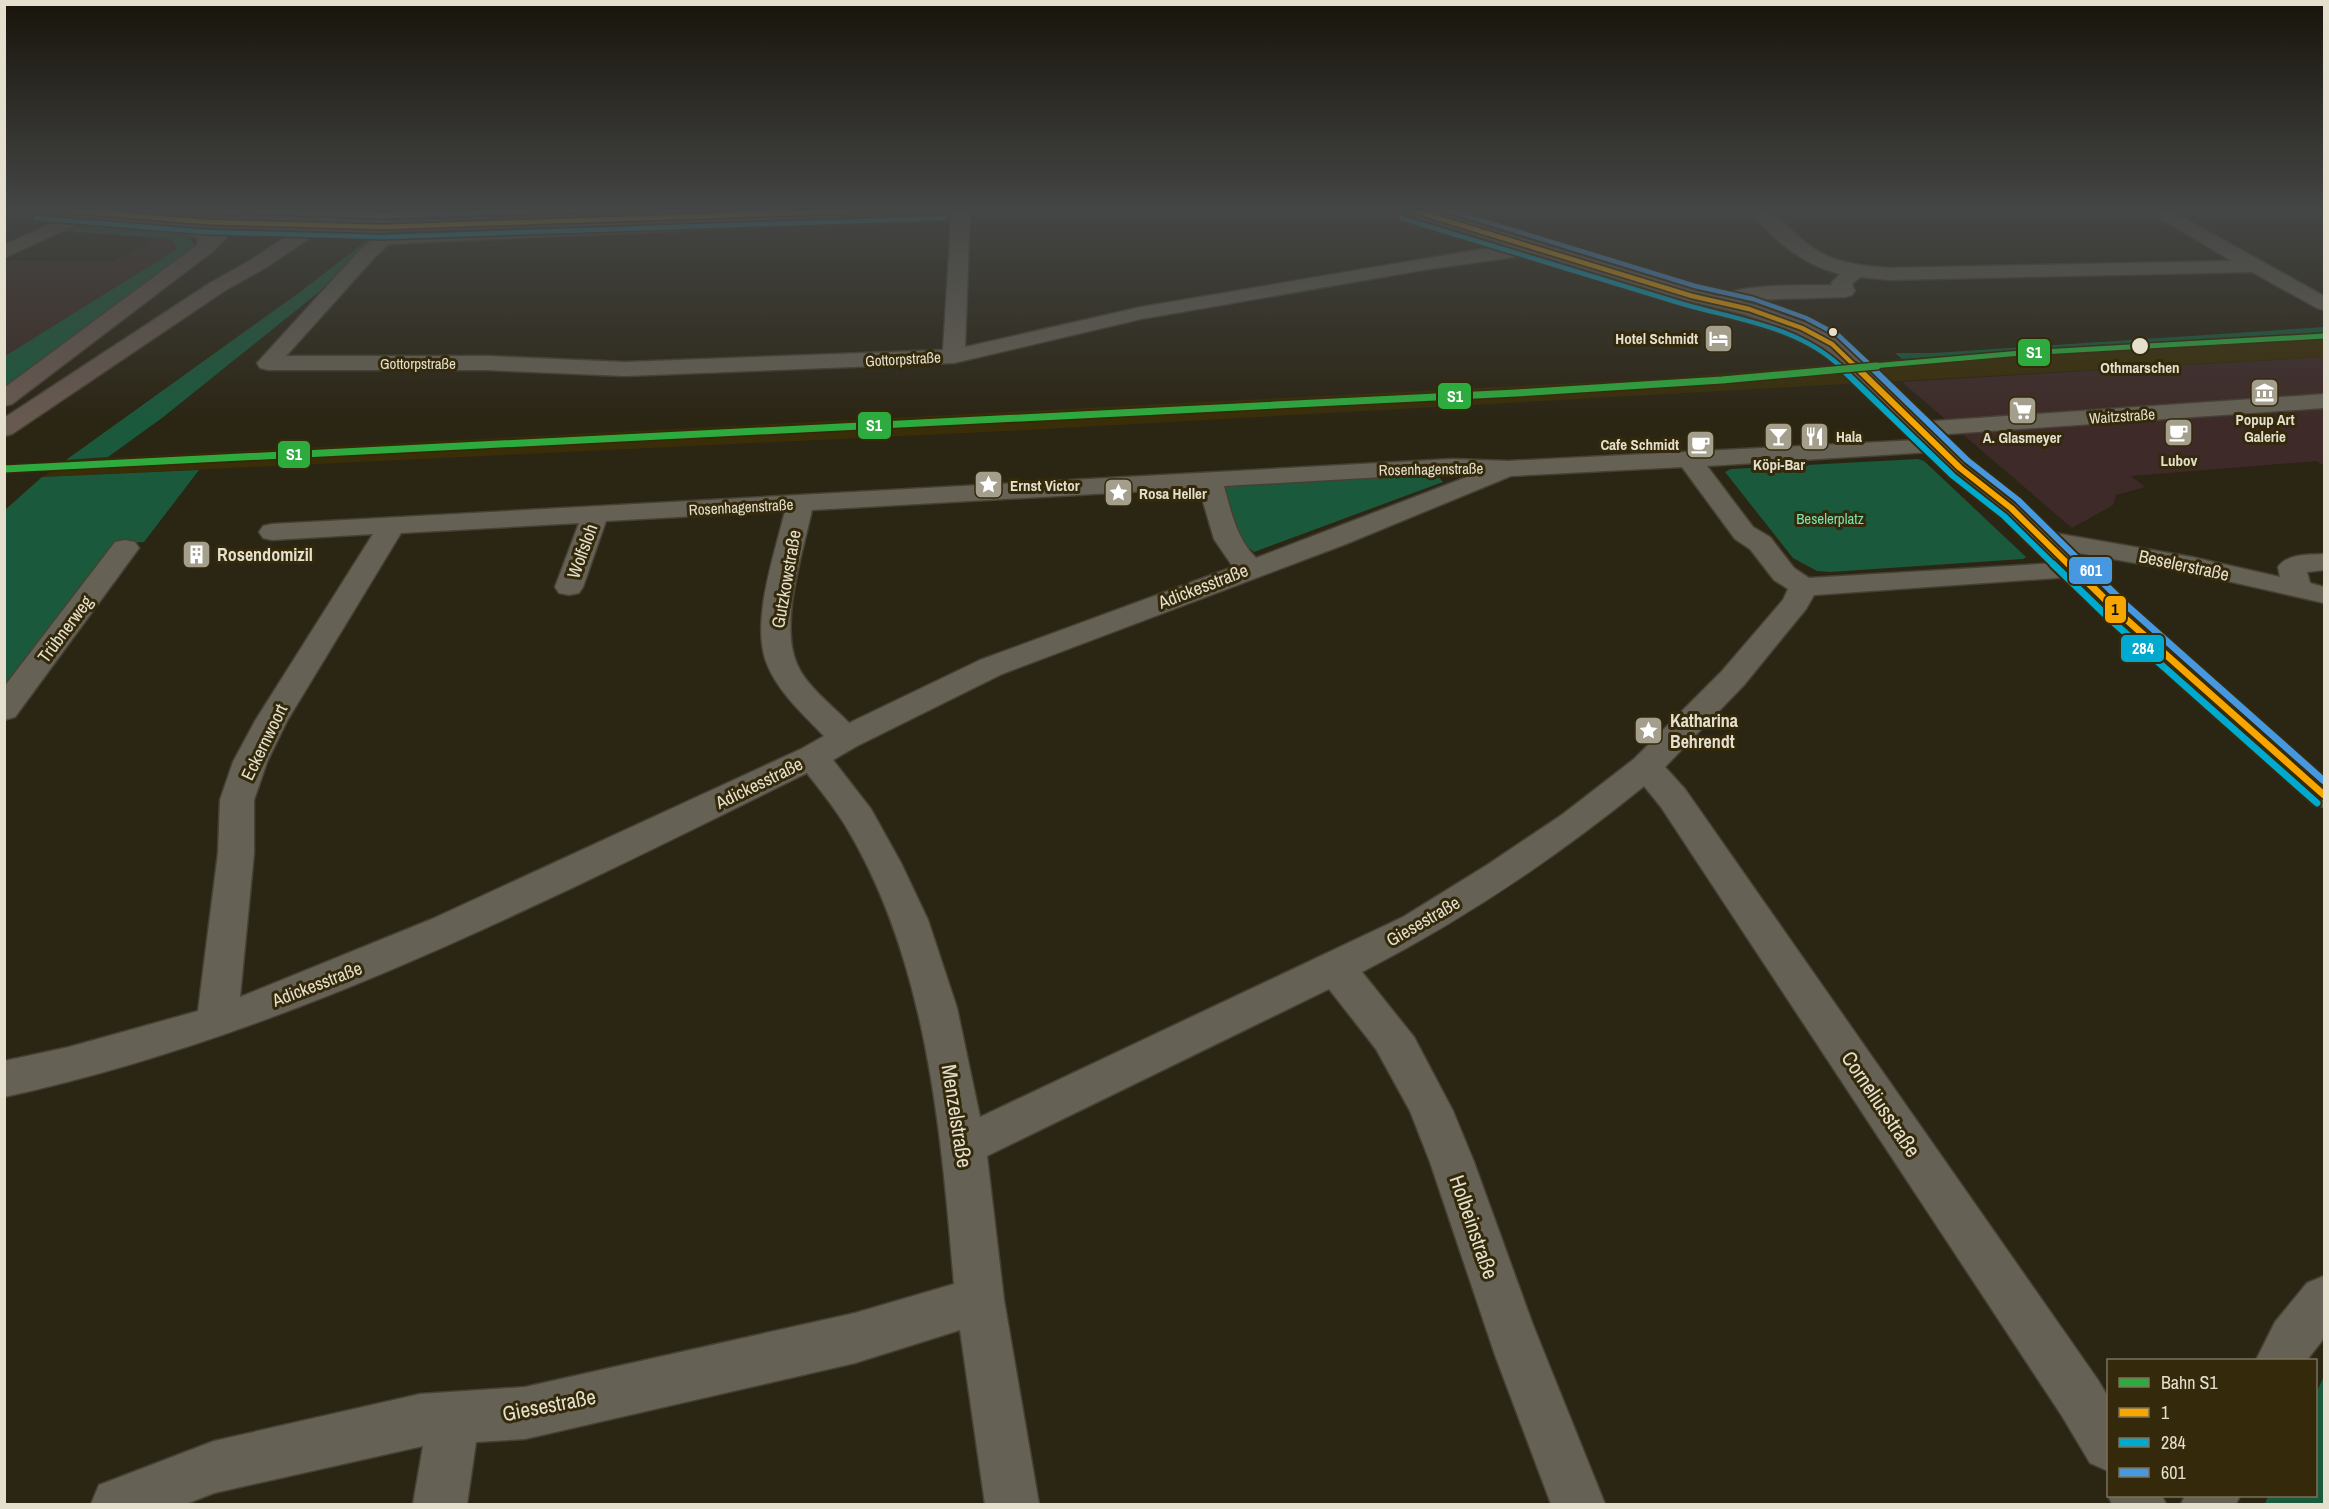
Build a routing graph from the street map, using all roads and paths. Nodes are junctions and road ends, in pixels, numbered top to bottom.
1 (163, 278) edge
2 (209, 278) edge
3 (232, 278) edge
4 (345, 278) edge
5 (958, 278) edge
6 (1340, 278) edge
7 (1634, 278) edge
8 (1662, 278) edge
9 (1847, 278) edge
10 (2277, 278) edge
11 (1723, 302) junction
12 (2325, 304) edge
13 (954, 356) junction
14 (4, 399) edge
15 (2325, 401) edge
16 (4, 412) edge
17 (4, 429) edge
18 (1929, 438) junction
19 (1688, 458) junction
20 (1508, 470) junction
21 (1210, 480) junction
22 (800, 504) junction
23 (595, 515) junction
24 (391, 527) junction
25 (272, 532) dead end
26 (2043, 539) junction
27 (125, 548) dead end
28 (2325, 562) edge
29 (1250, 568) junction
30 (2075, 570) junction
31 (569, 587) dead end
32 (1803, 587) junction
33 (2296, 589) junction
34 (2325, 595) edge
35 (4, 710) edge
36 (829, 747) junction
37 (1646, 767) junction
38 (2325, 795) edge
39 (1335, 968) junction
40 (217, 1021) junction
41 (4, 1079) edge
42 (964, 1146) junction
43 (980, 1300) junction
44 (2325, 1300) edge
45 (2282, 1359) edge
46 (453, 1419) junction
47 (2107, 1442) edge
48 (118, 1504) edge
49 (440, 1504) edge
50 (1012, 1504) edge
51 (1578, 1504) edge

1 - 14 highway
2 - 16 highway
3 - 17 highway
4 - 13 street, Gottorpstraße
5 - 13 street
6 - 13 street, Gottorpstraße
7 - 11 main road
8 - 11 main road
9 - 11 street
10 - 12 street
11 - 18 main road
15 - 18 street, Waitzstraße
18 - 19 street
18 - 26 main road
19 - 20 street, Rosenhagenstraße
19 - 32 street
20 - 21 street, Rosenhagenstraße
20 - 29 street, Adickesstraße
21 - 22 street, Rosenhagenstraße
21 - 29 street
22 - 23 street, Rosenhagenstraße
22 - 36 street, Gutzkowstraße
23 - 24 street, Rosenhagenstraße
23 - 31 street, Wolfsloh
24 - 25 street, Rosenhagenstraße
24 - 40 street, Eckernwoort
26 - 30 main road
26 - 33 street, Beselerstraße
27 - 35 street, Trübnerweg
28 - 33 street
29 - 36 street, Adickesstraße
30 - 32 street
30 - 38 main road
32 - 37 street, Giesestraße
33 - 34 street, Beselerstraße
36 - 40 street, Adickesstraße
36 - 42 street, Menzelstraße
37 - 39 street, Giesestraße
37 - 47 street, Corneliusstraße
39 - 42 street, Giesestraße
39 - 51 street, Holbeinstraße
40 - 41 street, Adickesstraße
42 - 43 street, Menzelstraße
43 - 46 street, Giesestraße
43 - 50 street, Menzelstraße
44 - 45 street
46 - 48 street, Giesestraße
46 - 49 street

